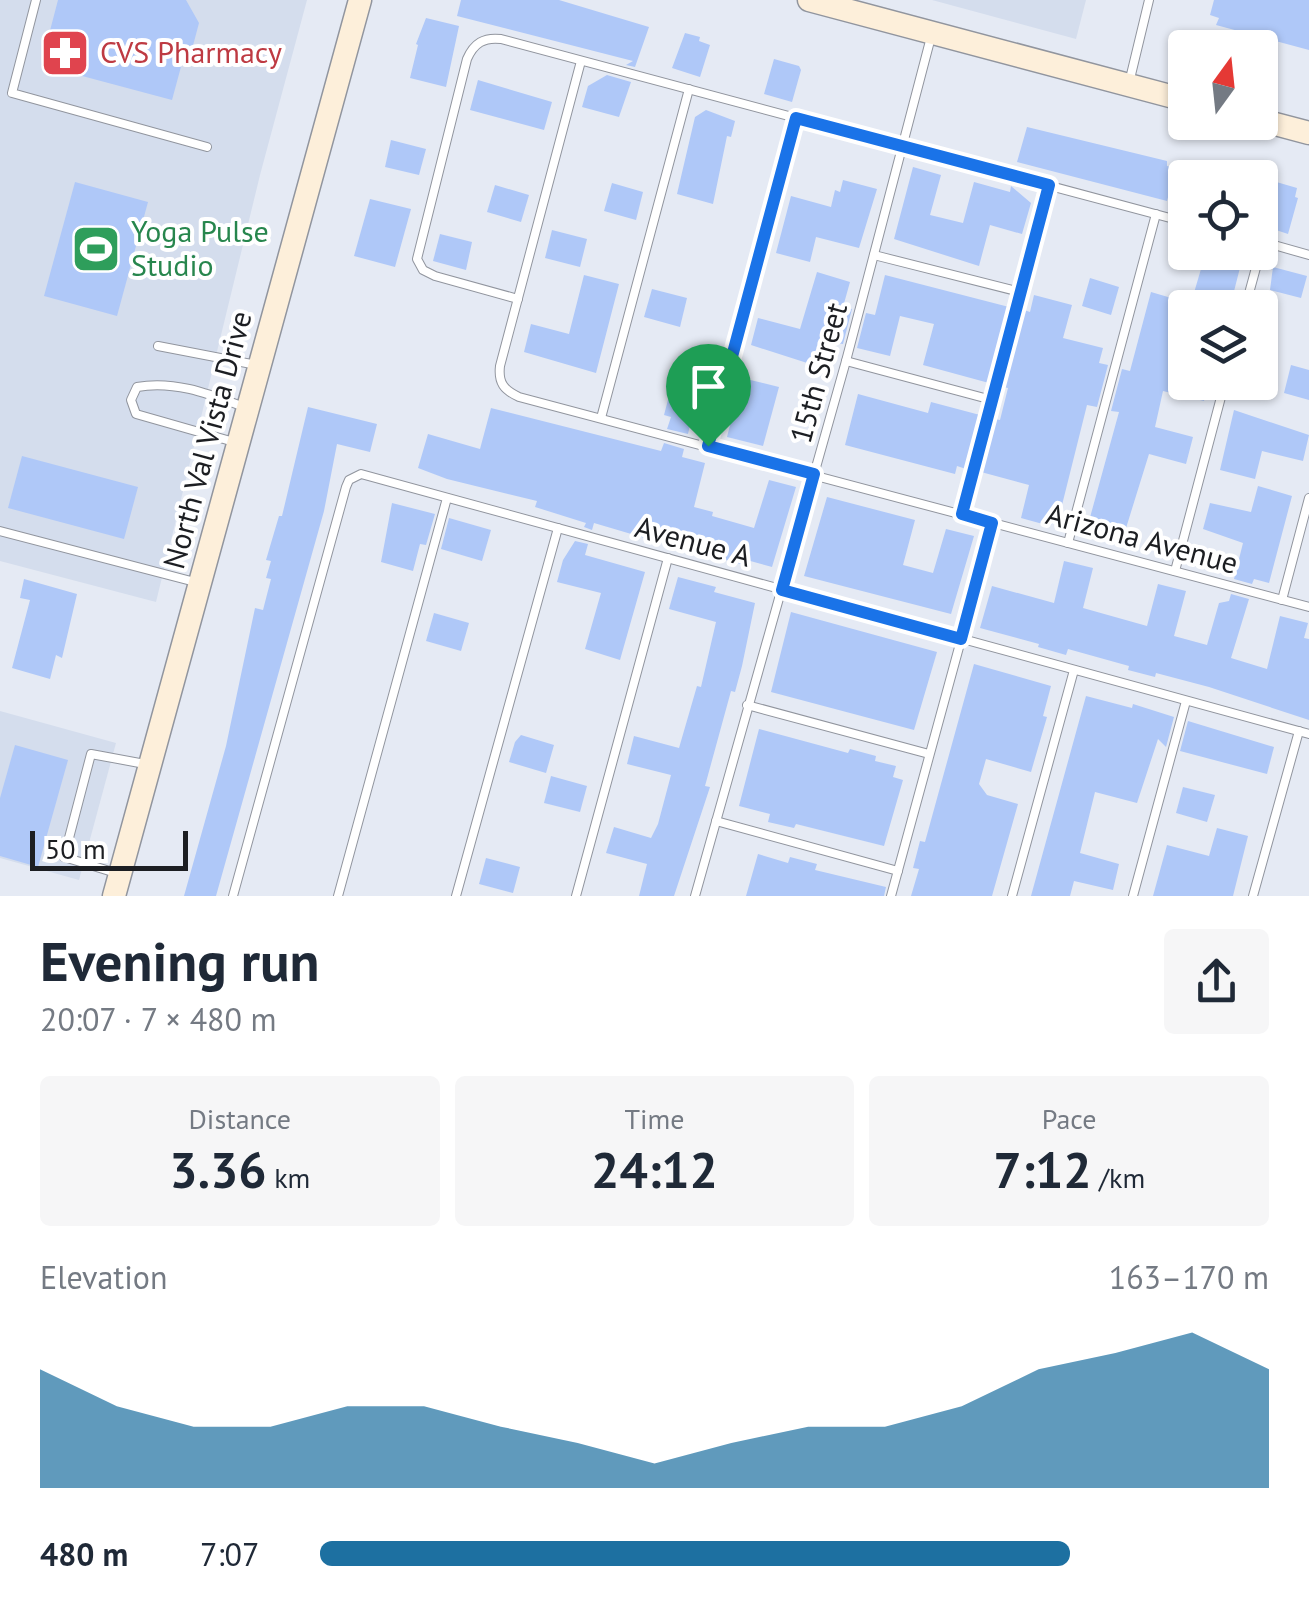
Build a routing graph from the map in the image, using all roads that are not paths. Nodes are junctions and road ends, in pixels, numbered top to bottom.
1 (36, 0) edge
2 (360, 0) edge
3 (809, 0) edge
4 (1150, 0) edge
5 (932, 33) junction
6 (581, 60) junction
7 (1128, 85) junction
8 (0, 90) edge
9 (688, 90) junction
10 (12, 93) junction
11 (1168, 96) edge
12 (796, 118) junction
13 (1278, 125) edge
14 (1309, 134) edge
15 (903, 146) junction
16 (207, 147) dead end
17 (1049, 185) junction
18 (1156, 214) junction
19 (1168, 217) edge
20 (1278, 247) edge
21 (874, 255) junction
22 (1309, 255) edge
23 (1020, 292) junction
24 (518, 299) junction
25 (158, 346) dead end
26 (846, 361) junction
27 (259, 365) junction
28 (992, 400) junction
29 (1221, 400) edge
30 (248, 408) junction
31 (602, 418) junction
32 (238, 444) junction
33 (708, 446) junction
34 (814, 474) junction
35 (447, 498) junction
36 (1309, 498) edge
37 (962, 514) junction
38 (992, 523) junction
39 (558, 528) junction
40 (0, 531) edge
41 (1068, 543) junction
42 (668, 558) junction
43 (1175, 571) junction
44 (199, 583) junction
45 (782, 590) junction
46 (1282, 600) junction
47 (1309, 607) edge
48 (961, 639) junction
49 (1074, 670) junction
50 (1186, 701) junction
51 (747, 705) junction
52 (1304, 733) edge
53 (929, 754) junction
54 (150, 765) junction
55 (716, 820) junction
56 (898, 871) junction
57 (117, 885) edge
58 (234, 896) edge
59 (338, 896) edge
60 (456, 896) edge
61 (576, 896) edge
62 (695, 896) edge
63 (891, 896) edge
64 (1012, 896) edge
65 (1133, 896) edge
66 (1254, 896) edge

1 - 10 lane
2 - 27 main road, North Val Vista Drive
3 - 5 main road
4 - 7 lane
5 - 7 main road
5 - 15 lane, 15th Street
6 - 9 lane
6 - 24 lane
6 - 24 lane
7 - 11 main road
8 - 10 lane
9 - 12 lane
9 - 31 lane
10 - 16 lane
12 - 15 lane
12 - 33 lane
13 - 14 main road
15 - 17 lane
15 - 21 lane, 15th Street
17 - 18 lane
17 - 23 lane
18 - 19 lane
18 - 41 lane
20 - 22 lane
21 - 23 lane
21 - 26 lane, 15th Street
23 - 28 lane
24 - 31 lane, Arizona Avenue
25 - 27 lane
26 - 28 lane
26 - 34 lane, 15th Street
27 - 30 main road, North Val Vista Drive
28 - 37 lane
29 - 43 lane
30 - 32 main road, North Val Vista Drive
30 - 32 lane
31 - 33 lane, Arizona Avenue
32 - 44 main road, North Val Vista Drive
33 - 34 lane, Arizona Avenue
34 - 37 lane, Arizona Avenue
34 - 45 lane, 15th Street
35 - 39 lane, Avenue A
35 - 58 lane, Avenue A
35 - 59 lane
36 - 46 lane
37 - 38 lane, Arizona Avenue
38 - 41 lane, Arizona Avenue
38 - 48 lane
39 - 42 lane, Avenue A
39 - 60 lane
40 - 44 lane
41 - 43 lane, Arizona Avenue
42 - 45 lane, Avenue A
42 - 61 lane
43 - 46 lane, Arizona Avenue
44 - 54 main road, North Val Vista Drive
45 - 48 lane, Avenue A
45 - 51 lane, 15th Street
46 - 47 lane, Arizona Avenue
48 - 49 lane, Avenue A
48 - 53 lane
49 - 50 lane, Avenue A
49 - 64 lane
50 - 52 lane, Avenue A
50 - 65 lane
51 - 53 lane
51 - 55 lane, 15th Street
52 - 66 lane
53 - 56 lane
54 - 57 main road, North Val Vista Drive
54 - 57 lane
55 - 56 lane
55 - 62 lane, 15th Street
56 - 63 lane

